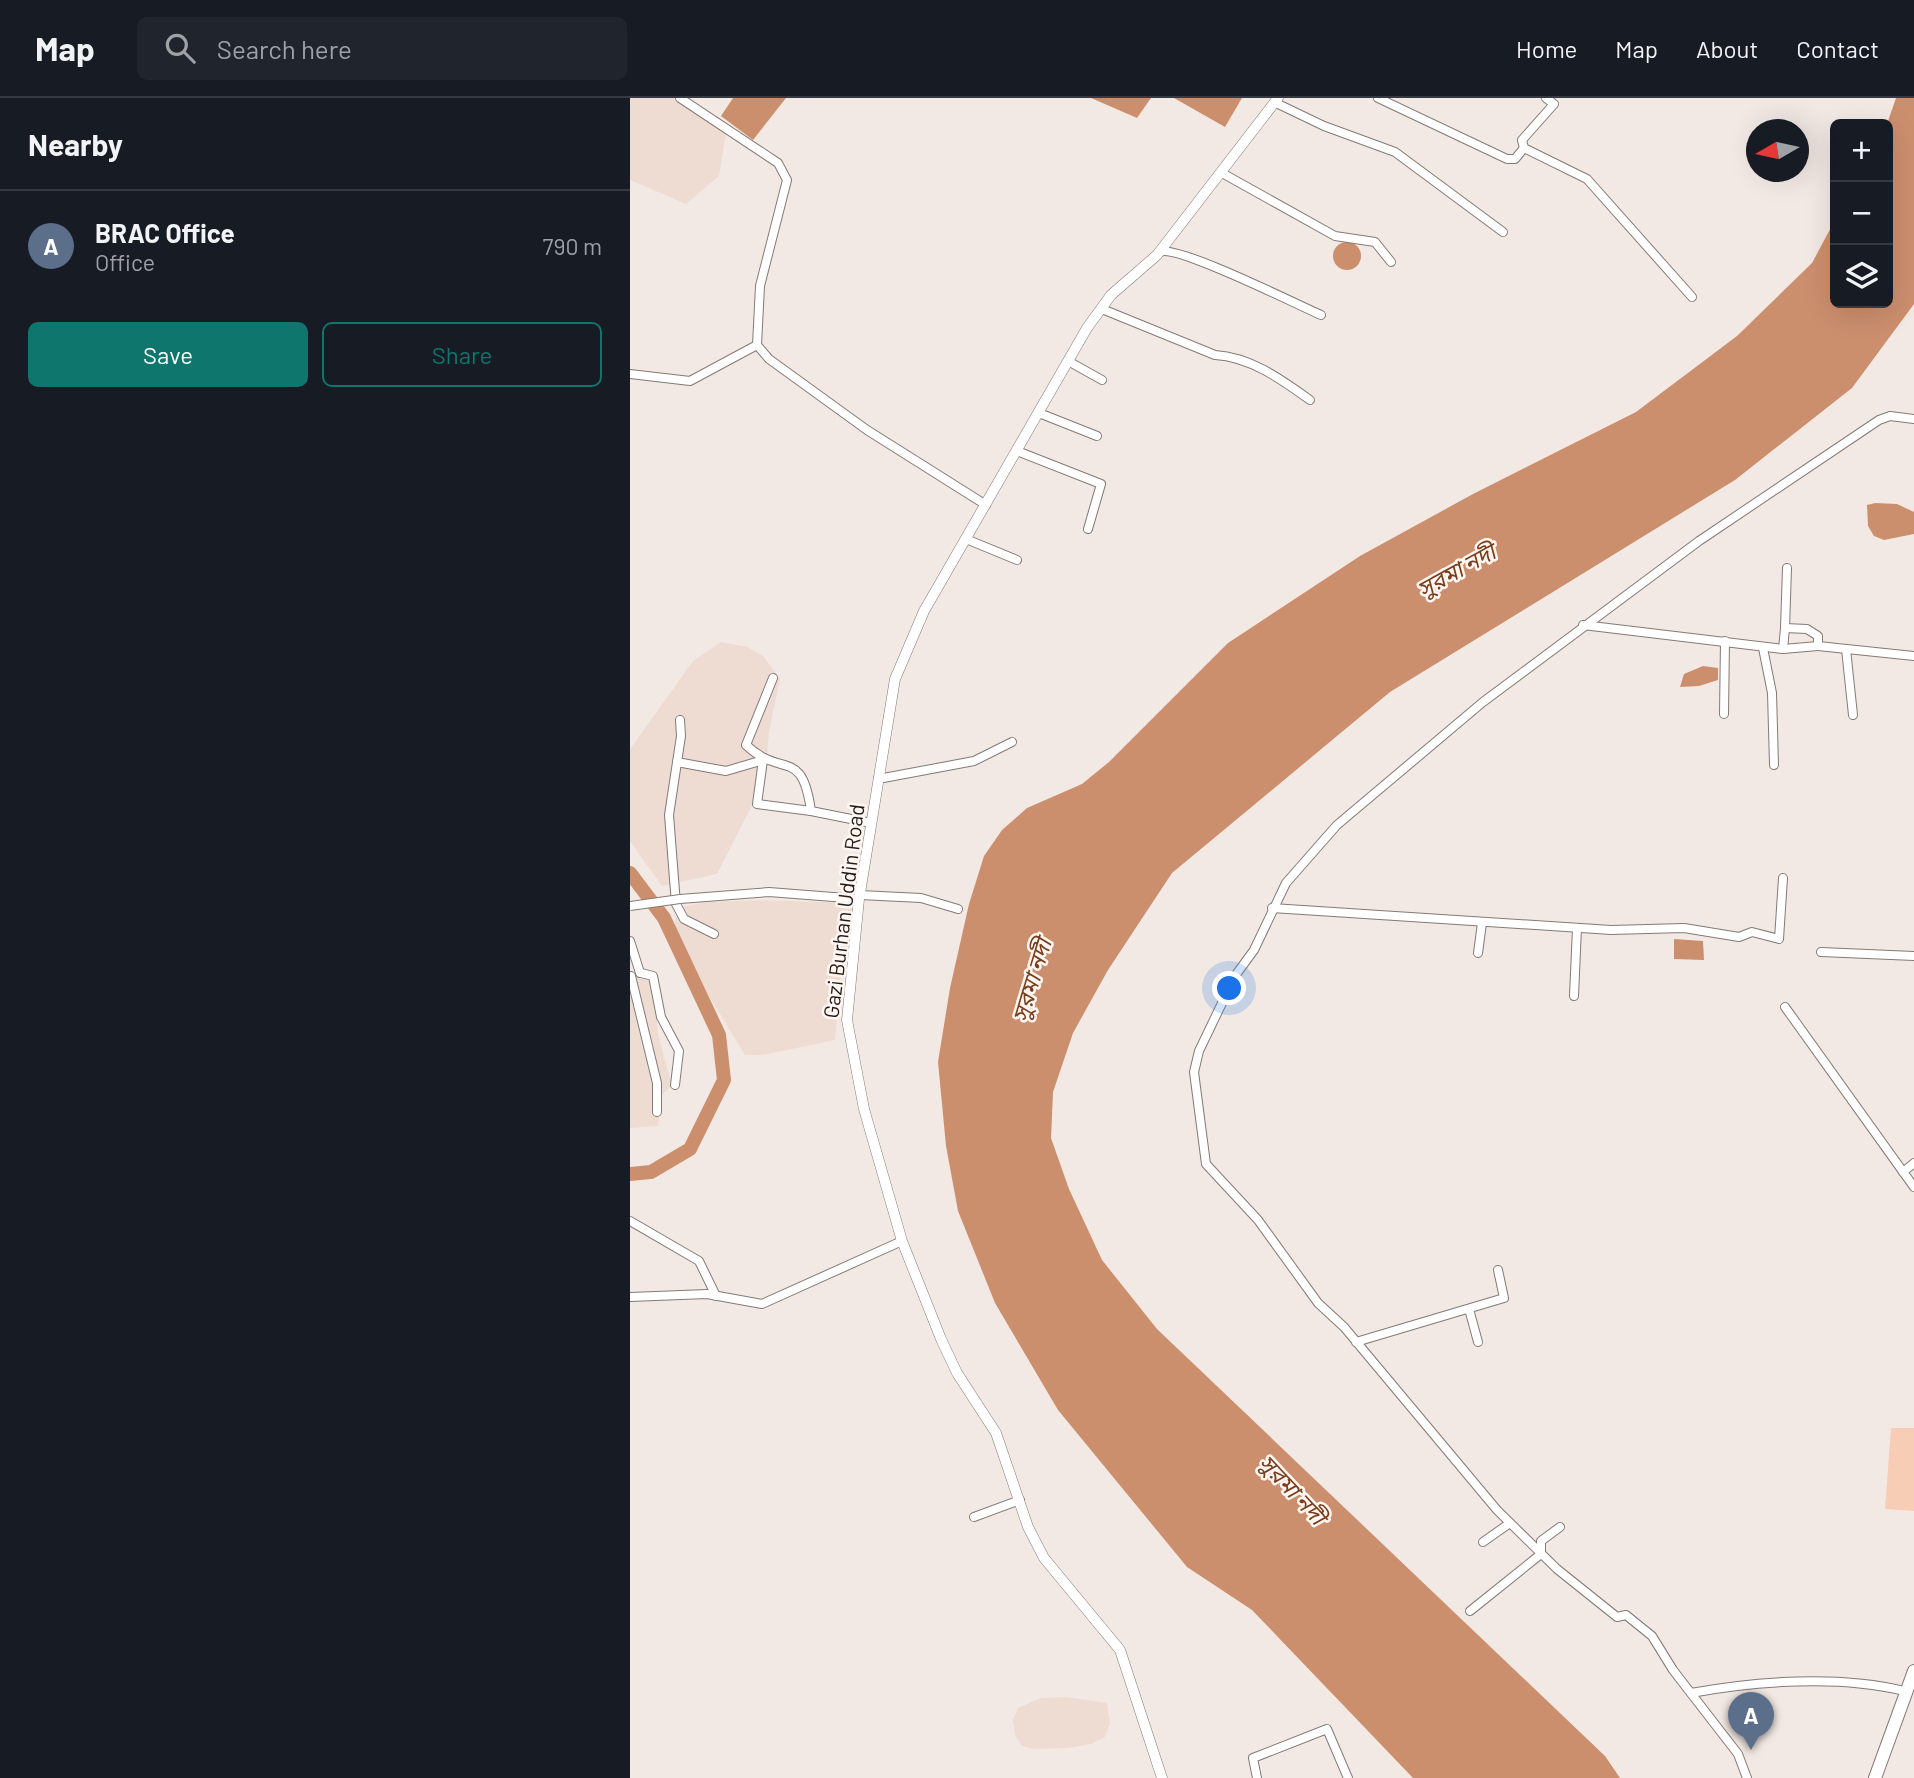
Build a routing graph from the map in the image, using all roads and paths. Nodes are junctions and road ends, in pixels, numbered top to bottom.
1 (680, 98) edge
2 (1378, 98) edge
3 (1546, 98) edge
4 (1277, 100) edge
5 (1524, 148) junction
6 (1222, 173) junction
7 (1503, 232) dead end
8 (1160, 252) junction
9 (1391, 262) dead end
10 (1692, 297) dead end
11 (1102, 309) junction
12 (1321, 315) dead end
13 (757, 345) junction
14 (1068, 361) junction
15 (630, 373) edge
16 (1101, 380) dead end
17 (1310, 400) dead end
18 (1039, 413) junction
19 (1914, 419) edge
20 (1097, 436) dead end
21 (1017, 451) junction
22 (986, 505) junction
23 (1088, 529) dead end
24 (966, 539) junction
25 (1017, 561) dead end
26 (1787, 568) dead end
27 (1583, 625) junction
28 (1785, 628) junction
29 (1725, 641) junction
30 (1818, 646) junction
31 (1763, 648) junction
32 (1783, 649) junction
33 (1846, 649) junction
34 (1914, 656) edge
35 (773, 678) dead end
36 (1724, 714) dead end
37 (1853, 715) dead end
38 (680, 720) dead end
39 (1012, 742) dead end
40 (763, 760) junction
41 (677, 762) junction
42 (1774, 765) dead end
43 (878, 779) junction
44 (811, 811) junction
45 (871, 823) junction
46 (1783, 878) dead end
47 (859, 897) junction
48 (630, 905) edge
49 (1272, 908) junction
50 (958, 909) dead end
51 (1482, 923) junction
52 (1577, 928) junction
53 (714, 934) dead end
54 (630, 941) edge
55 (1821, 952) dead end
56 (1478, 953) dead end
57 (1914, 956) edge
58 (642, 973) junction
59 (631, 976) edge
60 (1574, 996) dead end
61 (1784, 1007) dead end
62 (675, 1085) dead end
63 (657, 1112) dead end
64 (1914, 1163) edge
65 (1903, 1172) junction
66 (1914, 1187) edge
67 (630, 1221) edge
68 (902, 1241) junction
69 (1498, 1270) dead end
70 (716, 1296) junction
71 (630, 1297) edge
72 (1469, 1309) junction
73 (1356, 1342) junction
74 (1478, 1342) dead end
75 (1020, 1500) junction
76 (974, 1517) dead end
77 (1510, 1523) junction
78 (1560, 1527) dead end
79 (1483, 1542) dead end
80 (1542, 1553) junction
81 (1470, 1612) dead end
82 (1914, 1671) edge
83 (1909, 1687) edge
84 (1691, 1693) junction
85 (1162, 1778) edge
86 (1257, 1778) edge
87 (1348, 1778) edge
88 (1747, 1778) edge
89 (1875, 1778) edge
90 (1881, 1778) edge

1 - 13 street
2 - 5 street
3 - 5 street
4 - 6 street, Gazi Burhan Uddin Road
4 - 7 street
5 - 10 street
6 - 8 street, Gazi Burhan Uddin Road
6 - 9 street
8 - 11 street, Gazi Burhan Uddin Road
8 - 12 street
11 - 14 street, Gazi Burhan Uddin Road
11 - 17 street
13 - 15 street
13 - 22 street
14 - 16 street
14 - 18 street, Gazi Burhan Uddin Road
18 - 20 street
18 - 21 street, Gazi Burhan Uddin Road
19 - 27 street
21 - 22 street, Gazi Burhan Uddin Road
21 - 23 street
22 - 24 street, Gazi Burhan Uddin Road
24 - 25 street
24 - 43 street, Gazi Burhan Uddin Road
26 - 28 street
27 - 29 street
27 - 49 street
28 - 30 street
28 - 32 street
29 - 31 street
29 - 36 street
30 - 32 street
30 - 33 street
31 - 32 street
31 - 42 street
33 - 34 street
33 - 37 street
35 - 40 street
38 - 41 street
39 - 43 street
40 - 41 street
40 - 44 street
40 - 44 street
41 - 53 street
43 - 45 street, Gazi Burhan Uddin Road
44 - 45 street
45 - 47 street, Gazi Burhan Uddin Road
46 - 52 street
47 - 48 street, bridge
47 - 50 street
47 - 68 street, Gazi Burhan Uddin Road
49 - 51 street
49 - 73 street
51 - 52 street
51 - 56 street
52 - 60 street
54 - 58 street
55 - 57 street
58 - 59 street
58 - 62 street
59 - 63 street
61 - 65 street
64 - 65 street
65 - 66 street
67 - 70 street
68 - 70 street
68 - 75 street, Gazi Burhan Uddin Road
69 - 72 street
70 - 71 street
72 - 73 street
72 - 74 street
73 - 77 street
75 - 76 street
75 - 85 street, Gazi Burhan Uddin Road
77 - 79 street
77 - 80 street
78 - 80 street
80 - 81 street
80 - 84 street
82 - 83 main road
83 - 84 street
83 - 89 main road
83 - 90 main road
84 - 88 street
86 - 87 street

